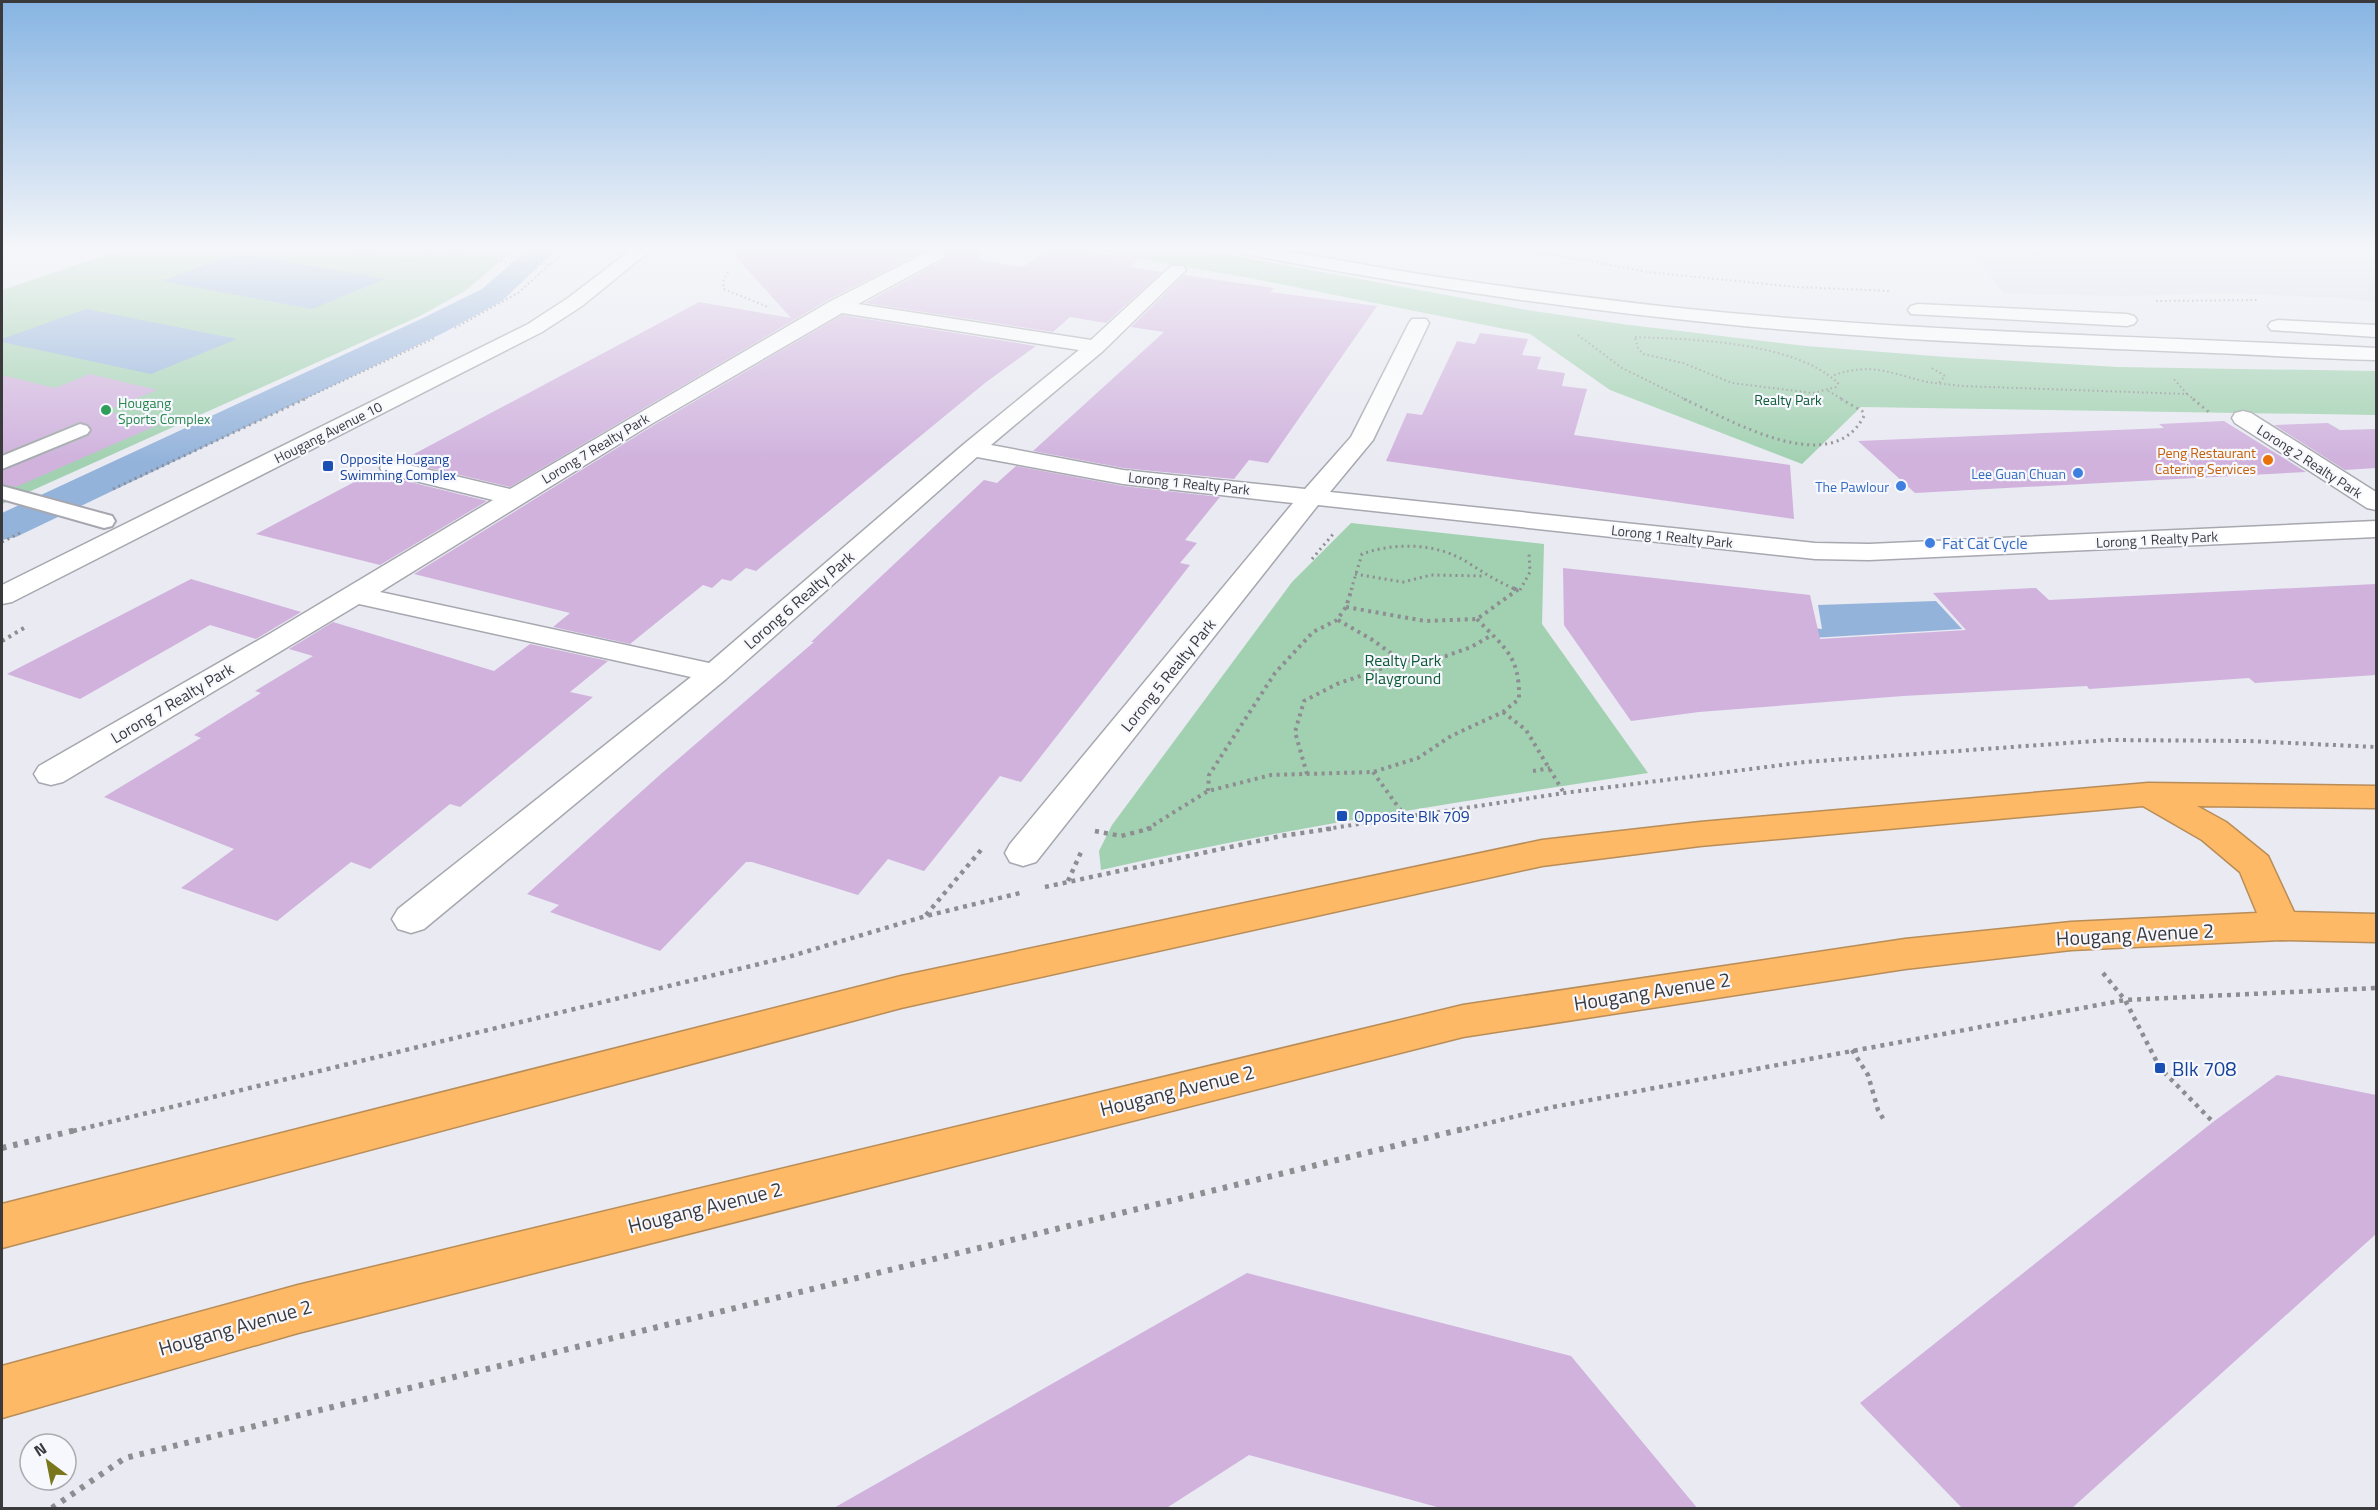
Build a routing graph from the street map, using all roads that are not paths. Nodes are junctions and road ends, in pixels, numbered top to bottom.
1 (516, 319) edge
2 (549, 319) edge
3 (814, 319) edge
4 (924, 319) edge
5 (1124, 319) edge
6 (1755, 319) edge
7 (2136, 319) edge
8 (2149, 320) dead end
9 (1419, 323) dead end
10 (2263, 325) dead end
11 (2376, 331) edge
12 (1096, 346) junction
13 (2376, 354) edge
14 (2243, 418) dead end
15 (80, 430) dead end
16 (972, 449) junction
17 (2, 464) edge
18 (392, 468) dead end
19 (2, 492) edge
20 (1312, 496) junction
21 (512, 497) junction
22 (2376, 503) edge
23 (104, 521) junction
24 (2376, 529) edge
25 (2, 572) edge
26 (356, 595) junction
27 (2, 596) edge
28 (715, 673) junction
29 (51, 774) dead end
30 (2148, 794) junction
31 (2376, 797) edge
32 (1023, 853) dead end
33 (411, 920) dead end
34 (2281, 926) junction
35 (2376, 928) edge
36 (2, 1226) edge
37 (2, 1392) edge

1 - 23 street, Hougang Avenue 10
2 - 27 street, Hougang Avenue 10
3 - 21 street, Lorong 7 Realty Park
4 - 12 street
5 - 12 street, Lorong 6 Realty Park
6 - 13 street
7 - 8 street
9 - 20 street, Lorong 5 Realty Park
10 - 11 street
12 - 16 street, Lorong 6 Realty Park
14 - 22 street, Lorong 2 Realty Park
15 - 17 lane
16 - 20 street, Lorong 1 Realty Park
16 - 28 street, Lorong 6 Realty Park
18 - 21 street
19 - 23 lane
20 - 24 street, Lorong 1 Realty Park
20 - 32 street, Lorong 5 Realty Park
21 - 26 street, Lorong 7 Realty Park
23 - 25 street, Hougang Avenue 10
26 - 28 street
26 - 29 street, Lorong 7 Realty Park
28 - 33 street, Lorong 6 Realty Park
30 - 31 highway
30 - 34 highway
30 - 36 highway
34 - 35 highway, Hougang Avenue 2
34 - 37 highway, Hougang Avenue 2

